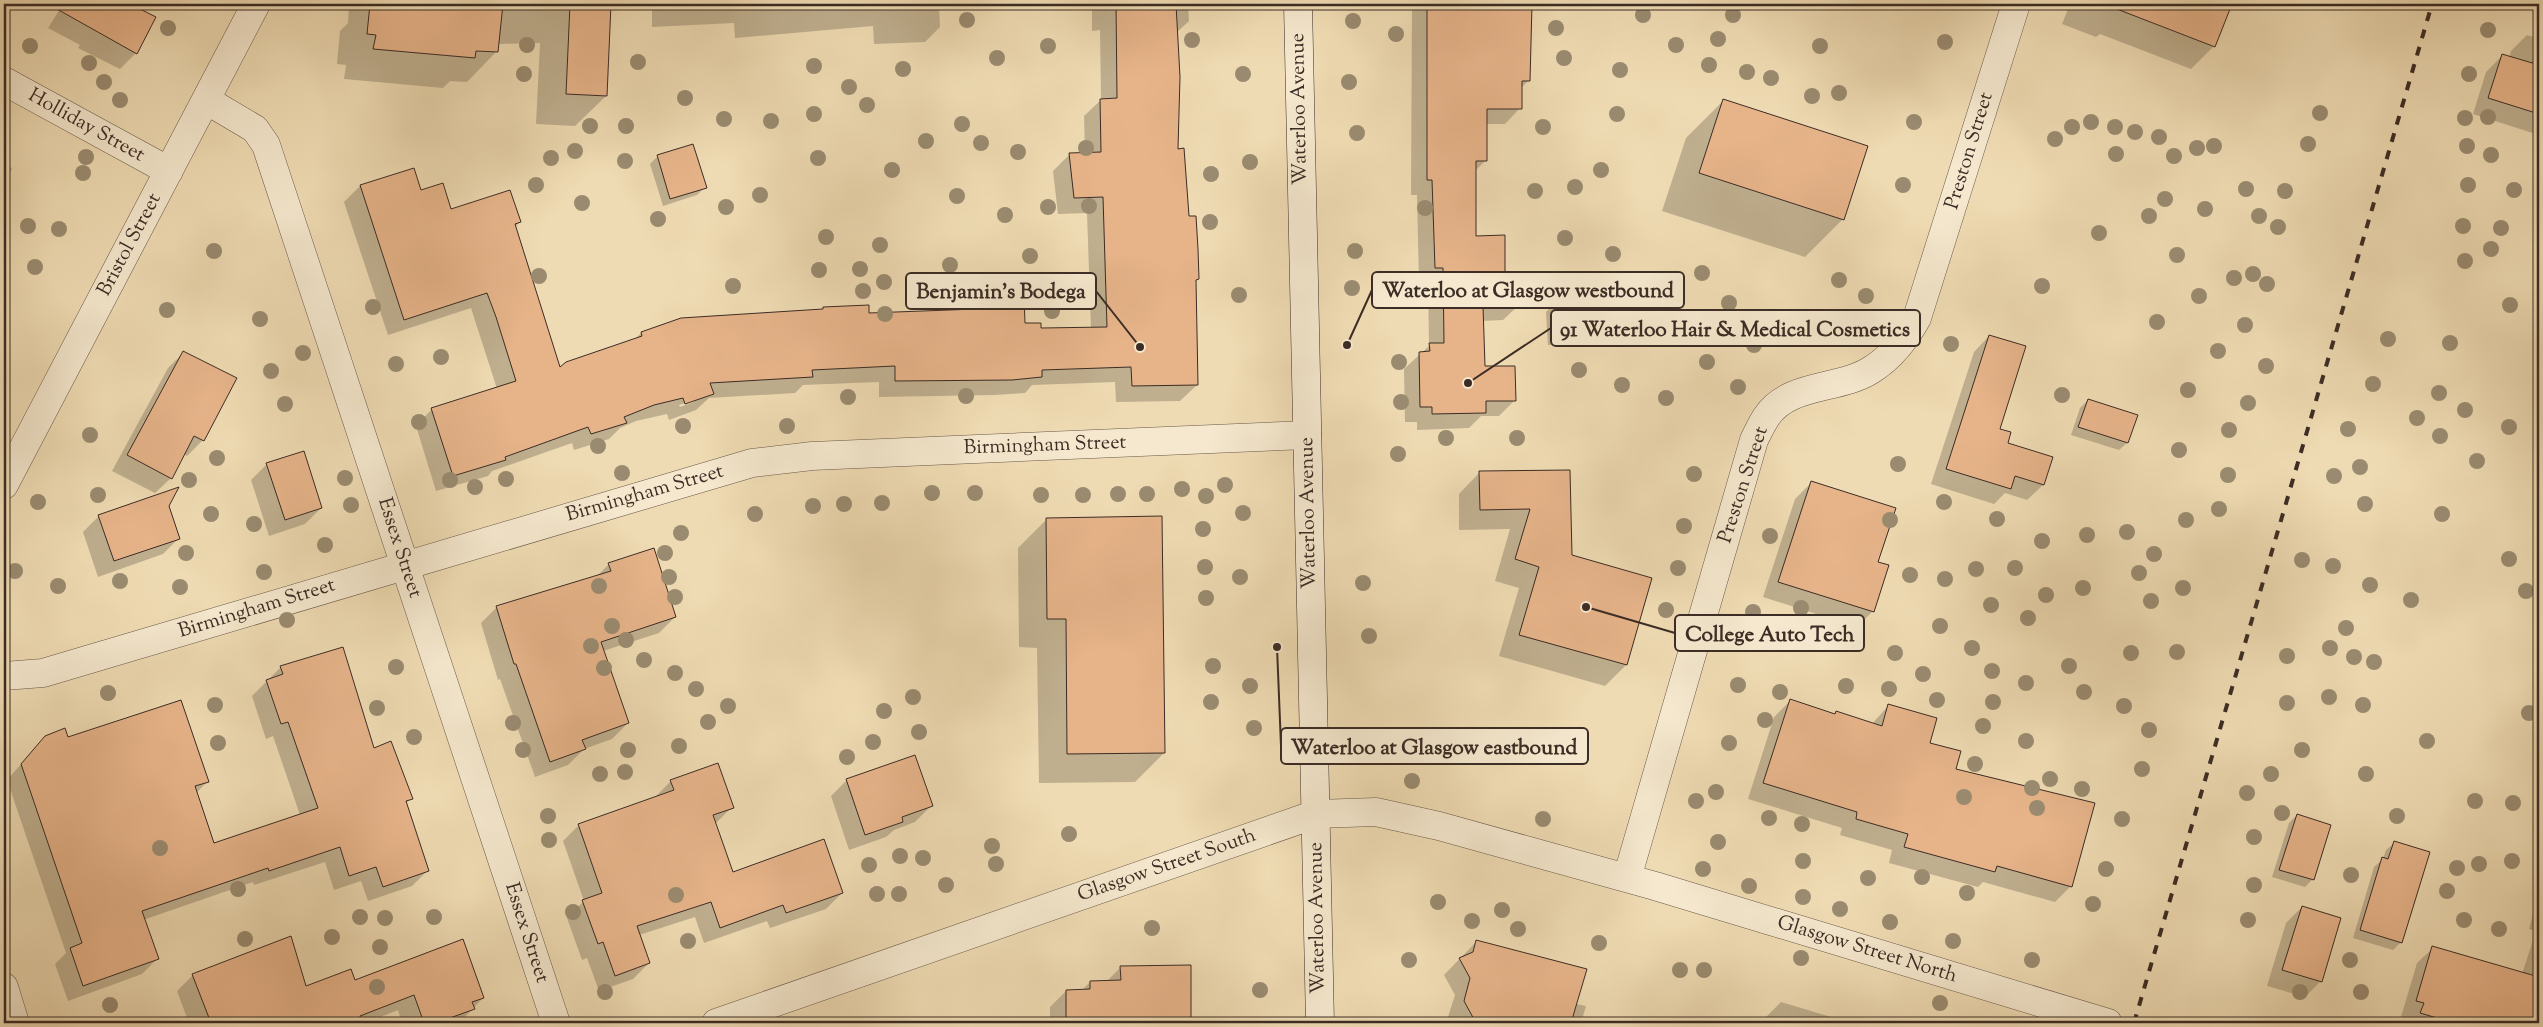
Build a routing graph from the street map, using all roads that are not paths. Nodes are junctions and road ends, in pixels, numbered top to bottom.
1 (256, 4) edge
2 (1298, 4) edge
3 (2016, 4) edge
4 (4, 81) edge
5 (206, 100) junction
6 (169, 171) junction
7 (1307, 435) junction
8 (4, 485) edge
9 (405, 566) junction
10 (4, 676) edge
11 (1316, 814) junction
12 (1627, 878) junction
13 (4, 987) edge
14 (2081, 1019) edge
15 (15, 1023) edge
16 (556, 1023) edge
17 (716, 1023) edge
18 (1320, 1023) edge
19 (2108, 1023) edge

1 - 5 street, Bristol Street
2 - 7 street, Waterloo Avenue
3 - 12 street, Preston Street
4 - 6 street, Holliday Street
5 - 6 street, Bristol Street
5 - 9 street, Essex Street
6 - 8 street, Bristol Street
7 - 9 street, Birmingham Street
7 - 11 street, Waterloo Avenue
9 - 10 street, Birmingham Street
9 - 16 street, Essex Street
11 - 12 street, Glasgow Street South
11 - 17 street, Glasgow Street South
11 - 18 street, Waterloo Avenue
12 - 14 street, Glasgow Street North
13 - 15 street
14 - 19 street, Glasgow Street North

